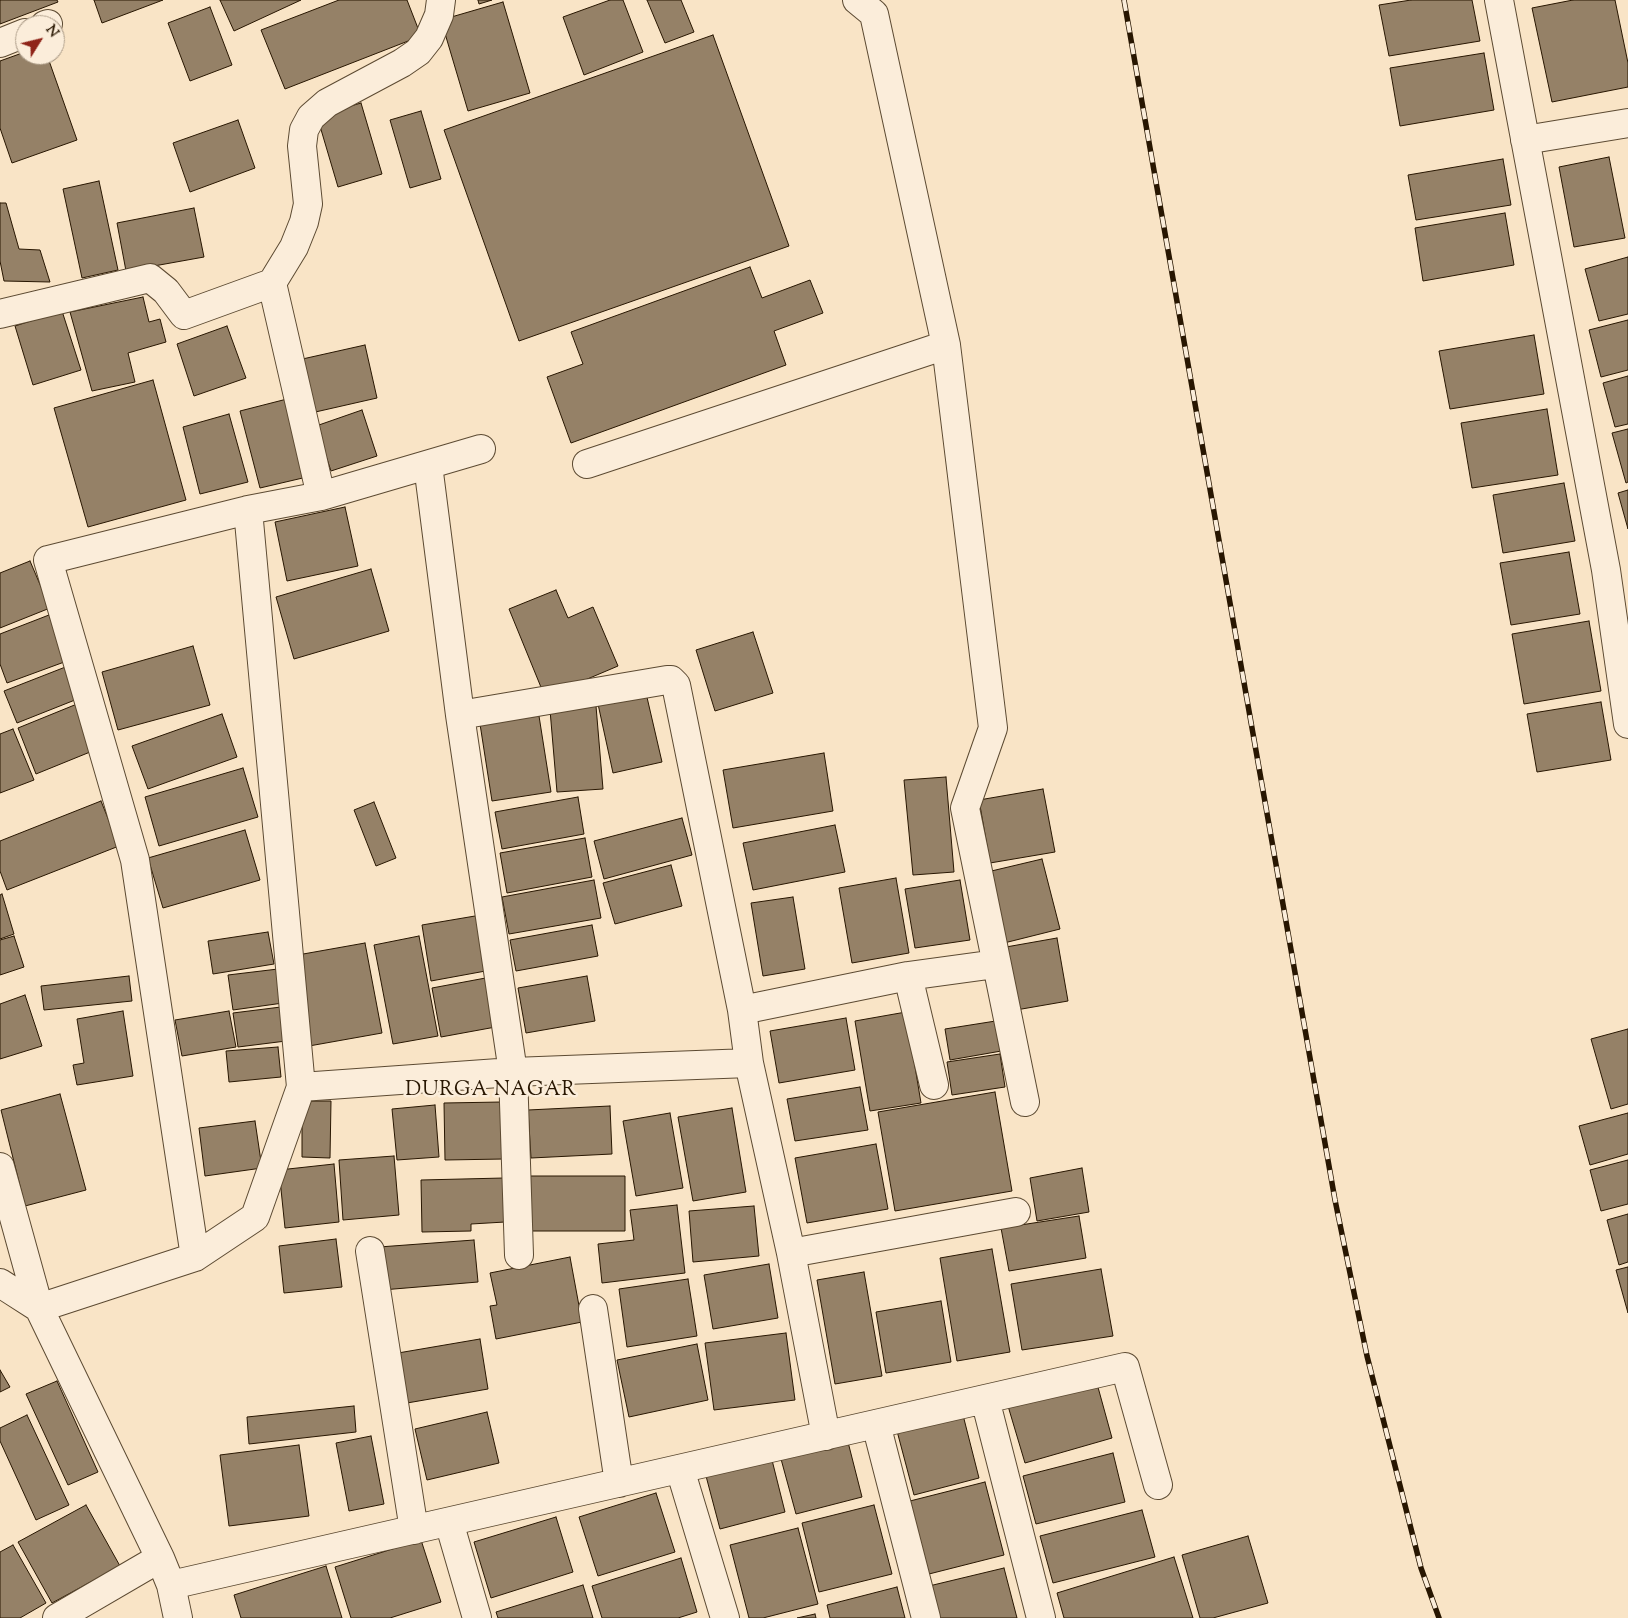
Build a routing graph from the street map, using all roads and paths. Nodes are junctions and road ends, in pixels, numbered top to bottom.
1 (441, 0) edge
2 (1499, 0) edge
3 (874, 5) edge
4 (15, 37) edge
5 (0, 43) edge
6 (1628, 123) edge
7 (1525, 140) junction
8 (272, 283) junction
9 (0, 314) edge
10 (946, 345) junction
11 (481, 450) dead end
12 (587, 464) dead end
13 (428, 465) junction
14 (321, 496) junction
15 (248, 510) junction
16 (460, 715) junction
17 (1628, 724) edge
18 (996, 964) junction
19 (908, 976) junction
20 (742, 1010) junction
21 (749, 1063) junction
22 (513, 1072) junction
23 (934, 1085) dead end
24 (301, 1087) junction
25 (1025, 1102) dead end
26 (0, 1167) edge
27 (1016, 1212) dead end
28 (370, 1251) dead end
29 (519, 1254) dead end
30 (791, 1254) junction
31 (195, 1258) junction
32 (0, 1283) edge
33 (39, 1308) junction
34 (593, 1308) dead end
35 (984, 1399) junction
36 (876, 1424) junction
37 (826, 1436) junction
38 (680, 1469) junction
39 (620, 1483) junction
40 (1158, 1485) dead end
41 (449, 1522) junction
42 (414, 1530) junction
43 (160, 1558) junction
44 (171, 1585) junction
45 (57, 1618) edge
46 (178, 1618) edge
47 (477, 1618) edge
48 (725, 1618) edge
49 (926, 1618) edge
50 (1041, 1618) edge

1 - 8 street
2 - 7 street
3 - 10 street
4 - 5 street
6 - 7 street
7 - 17 street
8 - 9 street
8 - 14 street
10 - 12 street
10 - 18 street
11 - 13 street
13 - 14 street
13 - 16 street
14 - 15 street
15 - 24 street
15 - 31 street
16 - 20 street
16 - 22 street
18 - 19 street
18 - 25 street
19 - 20 street
19 - 23 street
20 - 21 street
21 - 22 street
21 - 30 street
22 - 24 street
22 - 29 street
24 - 31 street
26 - 33 street
27 - 30 street
28 - 42 street
30 - 37 street
31 - 33 street
32 - 33 street
33 - 43 street
34 - 39 street
35 - 36 street
35 - 40 street
35 - 50 street
36 - 37 street
36 - 49 street
37 - 38 street
38 - 39 street
38 - 48 street
39 - 41 street
41 - 42 street
41 - 47 street
42 - 44 street
43 - 44 street
43 - 45 street
44 - 46 street

